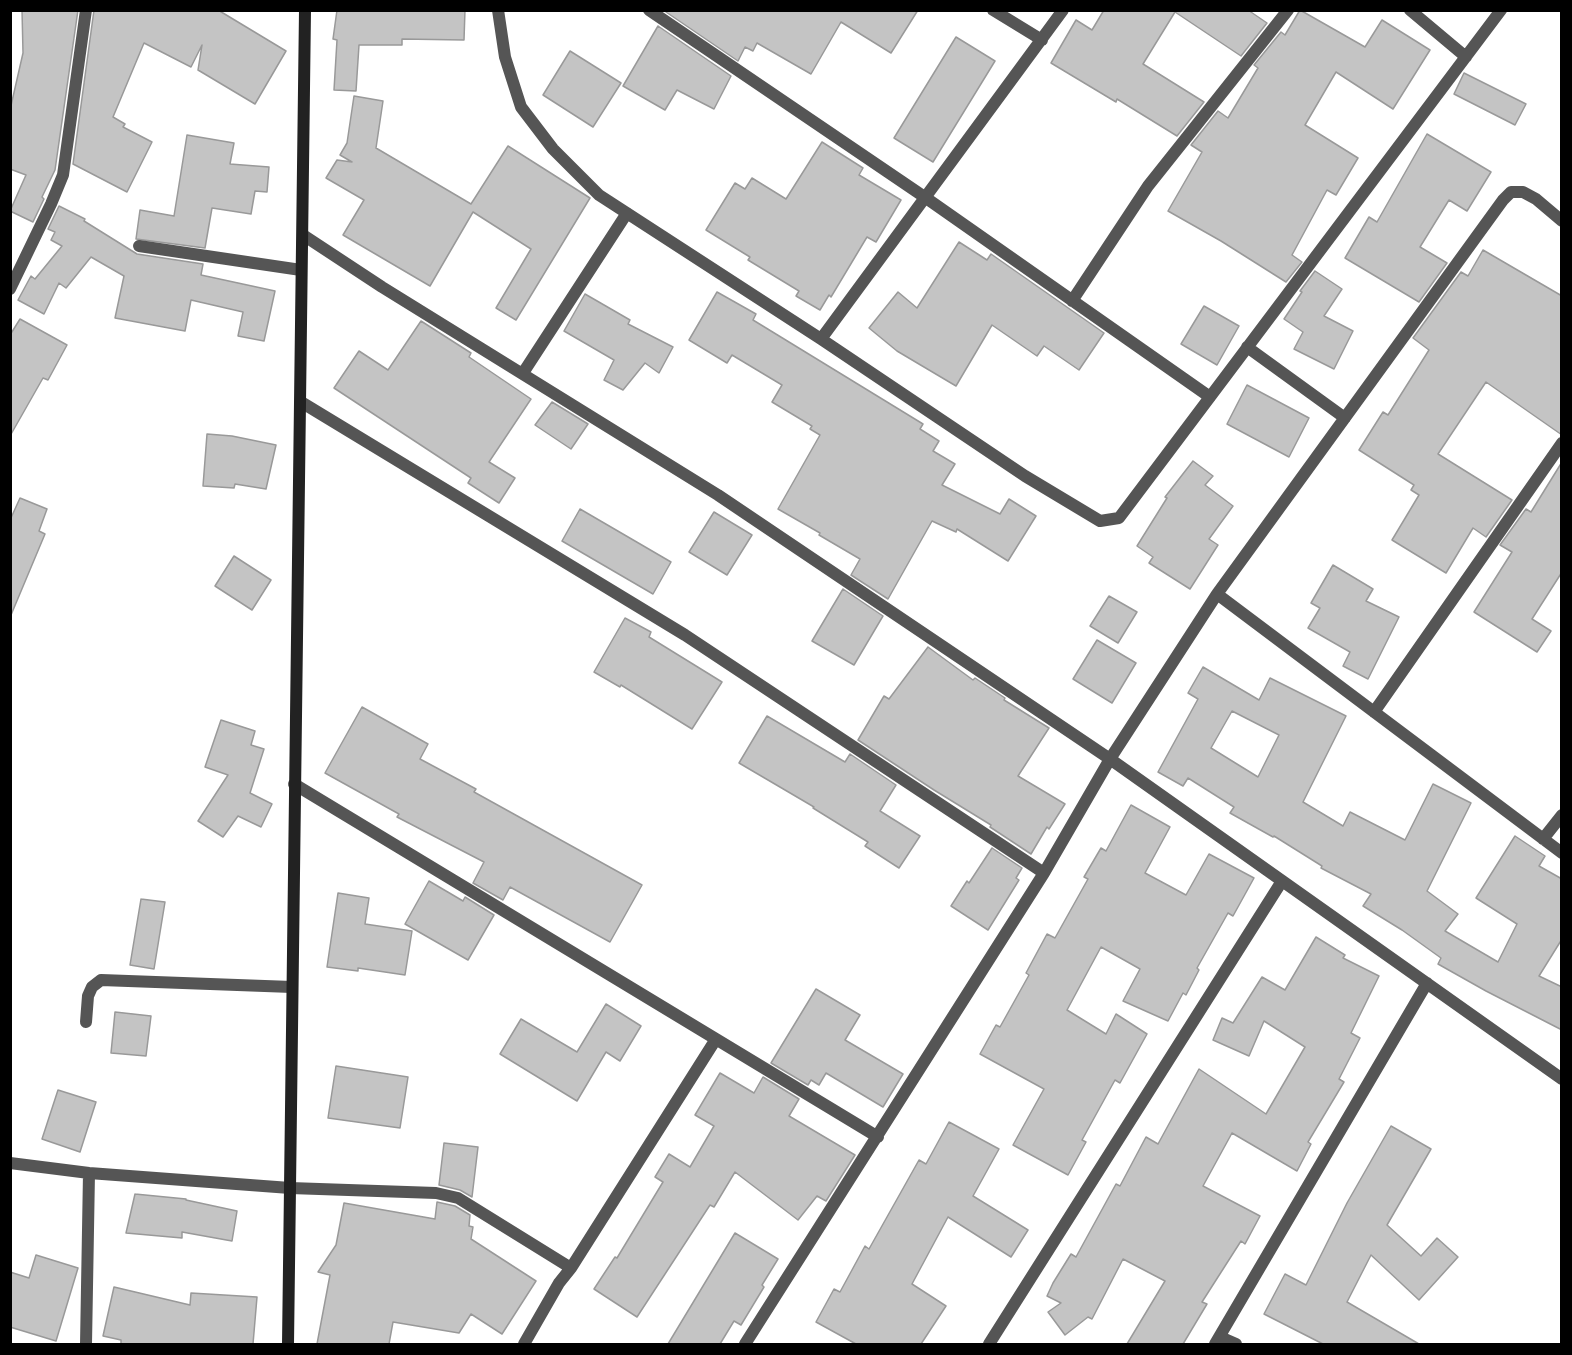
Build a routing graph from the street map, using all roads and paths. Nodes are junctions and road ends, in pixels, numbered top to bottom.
1 (86, 10) edge
2 (305, 10) edge
3 (498, 10) edge
4 (649, 10) edge
5 (993, 10) edge
6 (1062, 10) edge
7 (1288, 10) edge
8 (1410, 10) edge
9 (1501, 10) edge
10 (1042, 40) junction
11 (1466, 57) junction
12 (926, 198) junction
13 (627, 213) junction
14 (1562, 221) edge
15 (303, 235) junction
16 (139, 246) dead end
17 (301, 270) junction
18 (11, 288) edge
19 (1072, 301) junction
20 (820, 339) junction
21 (1247, 347) junction
22 (523, 373) junction
23 (1210, 397) junction
24 (301, 402) junction
25 (1345, 418) junction
26 (1562, 444) edge
27 (1217, 594) junction
28 (1374, 712) junction
29 (1110, 759) junction
30 (294, 784) junction
31 (1562, 815) edge
32 (1543, 839) junction
33 (1562, 853) edge
34 (1044, 873) junction
35 (1282, 881) junction
36 (1427, 983) junction
37 (292, 987) junction
38 (86, 1023) dead end
39 (716, 1039) junction
40 (1562, 1079) edge
41 (878, 1137) junction
42 (10, 1163) edge
43 (89, 1173) junction
44 (290, 1188) junction
45 (571, 1268) junction
46 (1218, 1341) edge
47 (86, 1344) edge
48 (288, 1344) edge
49 (524, 1344) edge
50 (745, 1344) edge
51 (989, 1344) edge
52 (1236, 1344) edge

1 - 18 street
2 - 15 street
3 - 13 street
4 - 12 street
5 - 10 street
6 - 10 street
7 - 19 street
8 - 11 street
9 - 11 street
10 - 12 street
11 - 21 street
12 - 19 street
12 - 20 street
13 - 20 street
13 - 22 street
14 - 25 street
15 - 17 street
15 - 22 street
16 - 17 street
17 - 24 street
19 - 23 street
20 - 23 street
21 - 23 street
21 - 25 street
22 - 29 street
24 - 30 street
24 - 34 street
25 - 27 street
26 - 28 street
27 - 28 street
27 - 29 street
28 - 32 street
29 - 34 street
29 - 35 street
30 - 37 street
30 - 39 street
31 - 32 street
32 - 33 street
34 - 41 street
35 - 36 street
35 - 51 street
36 - 40 street
36 - 46 street
37 - 38 street
37 - 44 street
39 - 41 street
39 - 45 street
41 - 50 street
42 - 43 street
43 - 44 street
43 - 47 street
44 - 45 street
44 - 48 street
45 - 49 street
46 - 52 street

